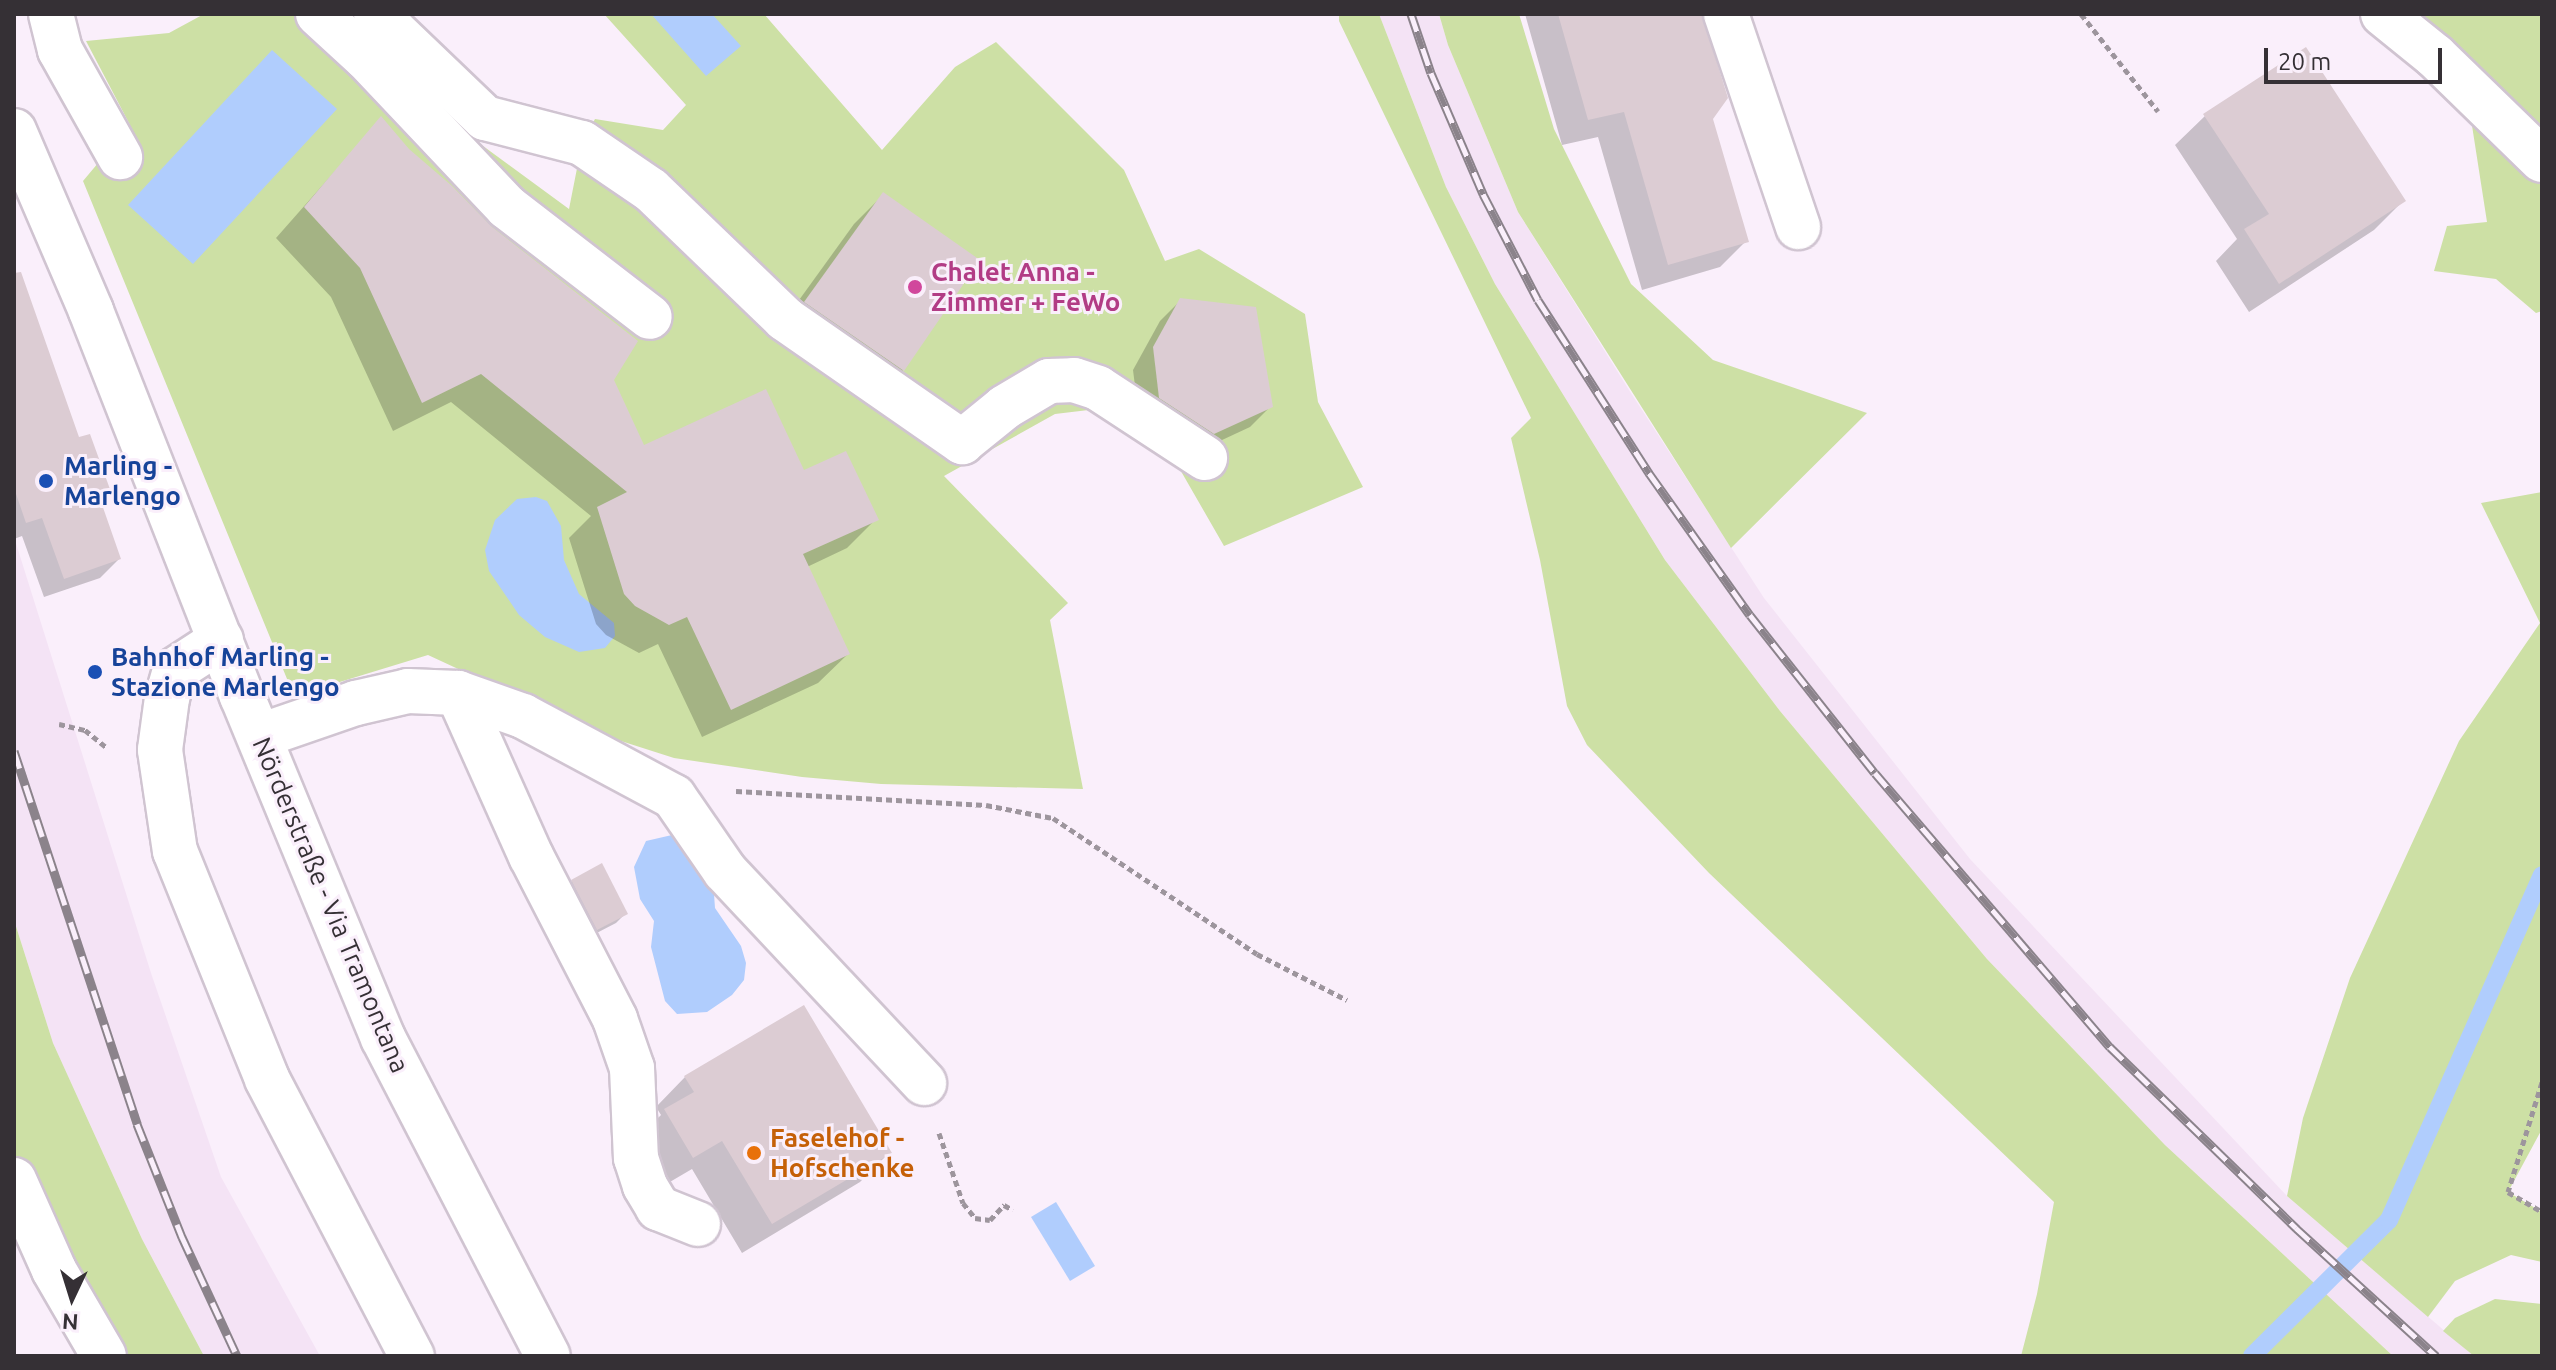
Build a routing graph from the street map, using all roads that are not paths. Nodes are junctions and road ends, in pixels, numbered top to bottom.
1 (51, 14) edge
2 (318, 14) edge
3 (376, 14) edge
4 (1726, 14) edge
5 (2383, 14) edge
6 (14, 131) edge
7 (120, 157) dead end
8 (2542, 160) edge
9 (1798, 227) dead end
10 (650, 317) dead end
11 (1205, 458) dead end
12 (221, 640) junction
13 (458, 693) junction
14 (260, 736) junction
15 (924, 1083) road end
16 (14, 1180) edge
17 (698, 1224) dead end
18 (104, 1356) edge
19 (412, 1356) edge
20 (548, 1356) edge

1 - 7 street
2 - 10 street
3 - 11 street
4 - 9 street
5 - 8 street
6 - 12 street, Nörderstraße - Via Tramontana
12 - 14 street, Nörderstraße - Via Tramontana
12 - 19 street
13 - 14 street
13 - 15 street
13 - 17 street
14 - 20 street, Nörderstraße - Via Tramontana
16 - 18 street

